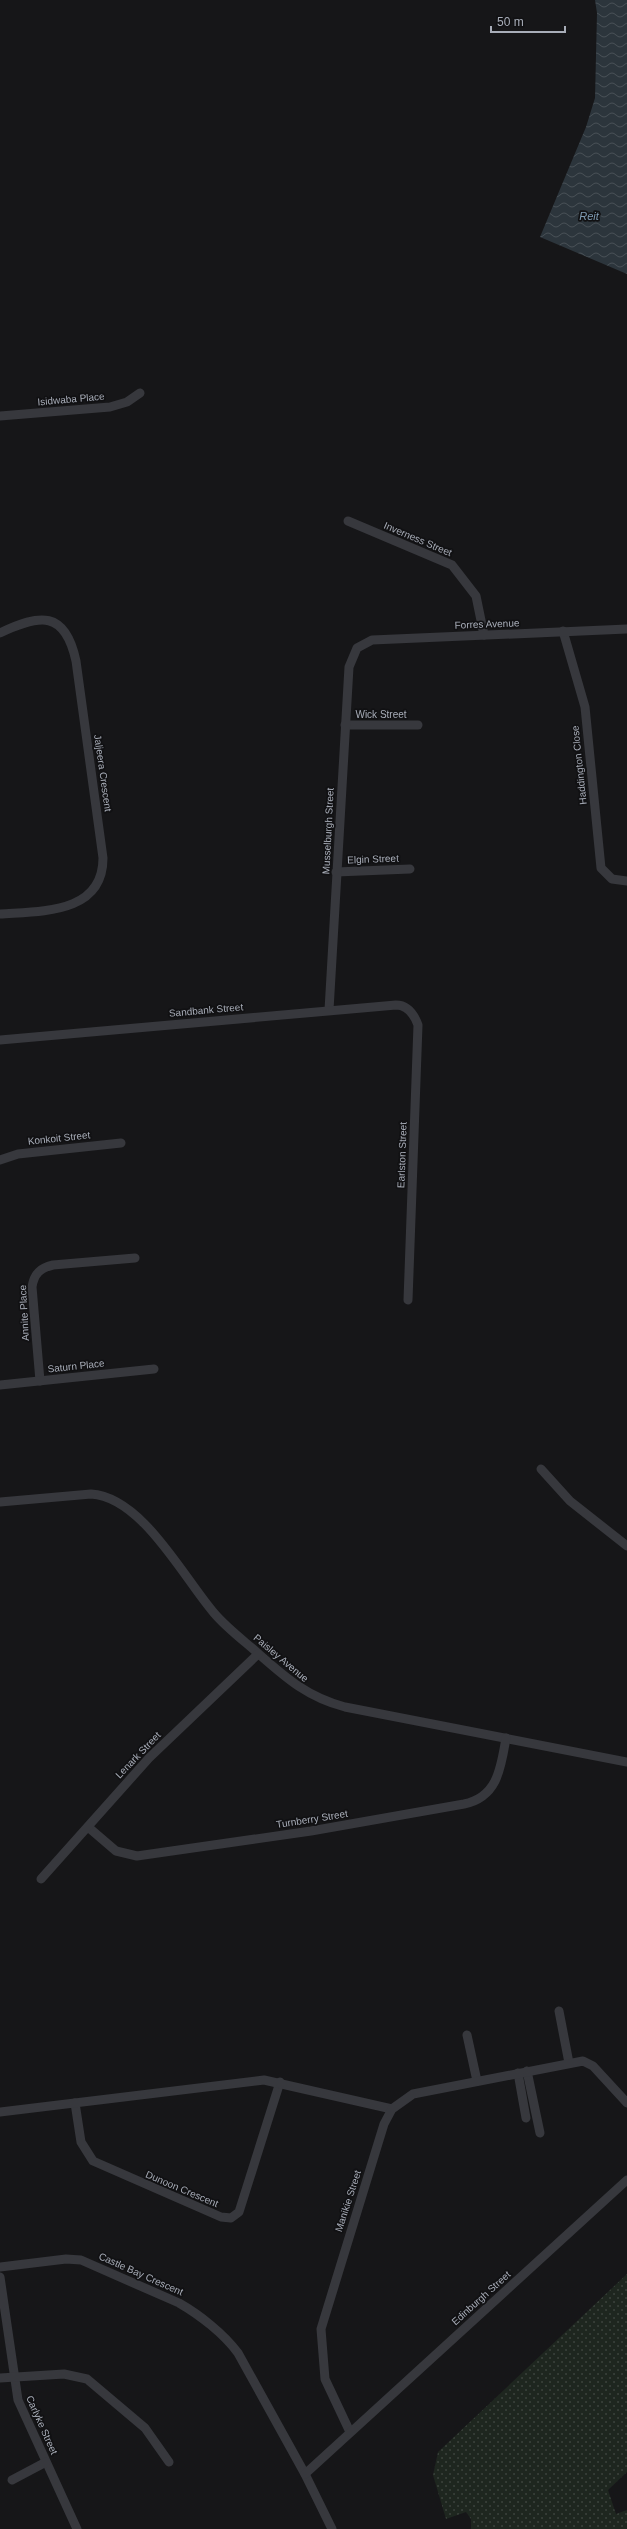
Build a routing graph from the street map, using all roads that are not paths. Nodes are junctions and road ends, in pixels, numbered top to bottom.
1 (140, 393) dead end
2 (0, 416) edge
3 (348, 521) dead end
4 (627, 629) edge
5 (562, 632) junction
6 (0, 633) edge
7 (484, 635) junction
8 (353, 654) joint
9 (345, 725) junction
10 (418, 725) dead end
11 (410, 869) dead end
12 (336, 872) junction
13 (627, 881) edge
14 (0, 914) edge
15 (329, 1010) junction
16 (412, 1012) joint
17 (0, 1040) edge
18 (121, 1143) dead end
19 (0, 1160) edge
20 (135, 1258) dead end
21 (408, 1300) dead end
22 (154, 1369) dead end
23 (40, 1381) junction
24 (0, 1385) edge
25 (541, 1469) dead end
26 (0, 1502) edge
27 (627, 1546) edge
28 (258, 1654) junction
29 (506, 1738) junction
30 (627, 1762) edge
31 (88, 1827) junction
32 (41, 1879) dead end
33 (559, 2011) dead end
34 (467, 2035) dead end
35 (569, 2063) junction
36 (527, 2071) junction
37 (518, 2073) junction
38 (477, 2081) junction
39 (280, 2082) junction
40 (75, 2103) junction
41 (627, 2103) edge
42 (392, 2109) junction
43 (0, 2112) edge
44 (526, 2118) dead end
45 (540, 2134) dead end
46 (627, 2180) edge
47 (0, 2267) edge
48 (0, 2277) edge
49 (0, 2378) edge
50 (13, 2378) junction
51 (350, 2432) junction
52 (46, 2462) junction
53 (169, 2462) dead end
54 (305, 2474) junction
55 (12, 2480) dead end
56 (77, 2529) edge
57 (332, 2529) edge

1 - 2 street, Isidwaba Place
3 - 7 street, Inverness Street
4 - 5 street, Forres Avenue
5 - 7 street, Forres Avenue
5 - 13 street, Haddington Close
6 - 14 street, Jaljeera Crescent
7 - 8 street, Forres Avenue
8 - 9 street, Musselburgh Street
9 - 10 street, Wick Street
9 - 12 street, Musselburgh Street
11 - 12 street, Elgin Street
12 - 15 street, Musselburgh Street
15 - 16 street, Sandbank Street
15 - 17 street, Sandbank Street
16 - 21 street, Earlston Street
18 - 19 street, Konkoit Street
20 - 23 street, Annite Place
22 - 23 street, Saturn Place
23 - 24 street, Saturn Place
25 - 27 street
26 - 28 street, Paisley Avenue
28 - 29 street, Paisley Avenue
28 - 31 street, Lenark Street
29 - 30 street, Paisley Avenue
29 - 31 street, Turnberry Street
31 - 32 street, Lenark Street
33 - 35 street
34 - 38 street
35 - 36 street, Manikie Street
35 - 41 street, Manikie Street
36 - 37 street, Manikie Street
36 - 45 street
37 - 38 street, Manikie Street
37 - 44 street
38 - 42 street, Manikie Street
39 - 40 street
39 - 40 street, Dunoon Crescent
39 - 42 street
40 - 43 street
42 - 51 street, Manikie Street
46 - 51 street, Edinburgh Street
47 - 54 street, Castle Bay Crescent
48 - 50 street, Carlyke Street
49 - 50 street
50 - 52 street, Carlyke Street
50 - 53 street
51 - 54 street
52 - 55 street
52 - 56 street, Carlyke Street
54 - 57 street

